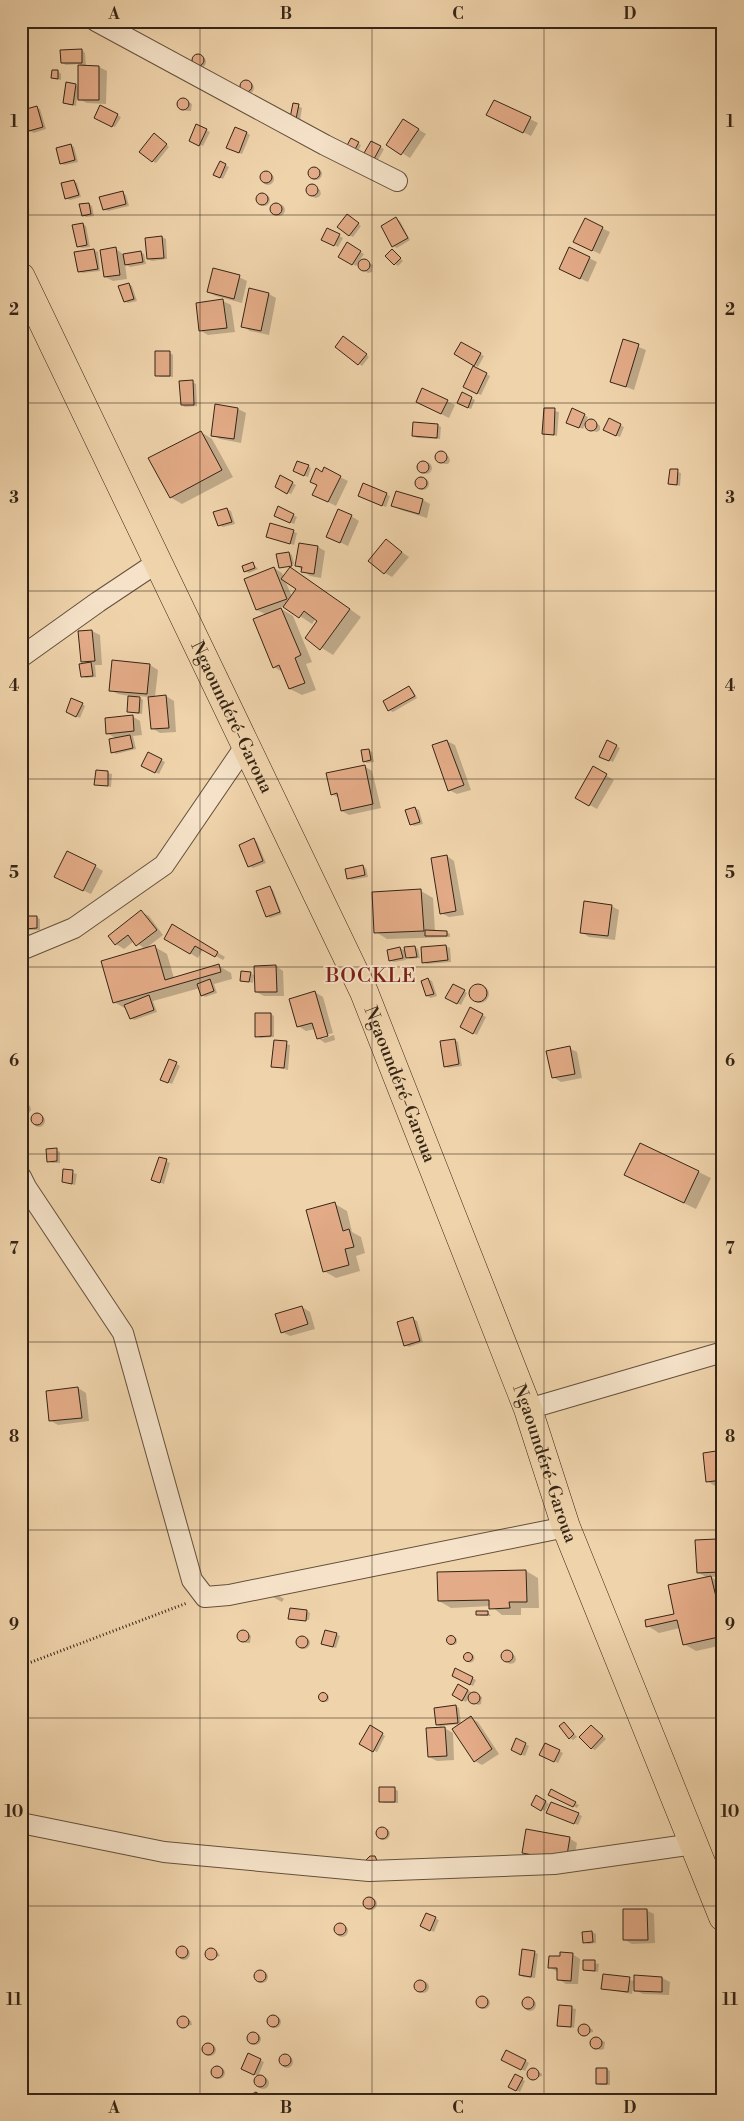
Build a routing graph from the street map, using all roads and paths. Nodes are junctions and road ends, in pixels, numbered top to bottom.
1 (96, 21) edge
2 (397, 180) dead end
3 (21, 277) edge
4 (158, 562) junction
5 (21, 657) edge
6 (246, 745) junction
7 (21, 950) edge
8 (21, 1177) edge
9 (723, 1352) edge
10 (528, 1409) junction
11 (566, 1526) junction
12 (205, 1597) junction
13 (21, 1666) edge
14 (21, 1823) edge
15 (694, 1844) junction
16 (723, 1917) edge

1 - 2 street
3 - 4 highway, Ngaoundéré-Garoua
4 - 5 street
4 - 6 highway, Ngaoundéré-Garoua
6 - 7 street
6 - 10 highway, Ngaoundéré-Garoua
8 - 12 street
9 - 10 street
10 - 11 highway, Ngaoundéré-Garoua
11 - 12 street
11 - 15 highway, Ngaoundéré-Garoua
12 - 13 path
14 - 15 street
15 - 16 highway, Ngaoundéré-Garoua

